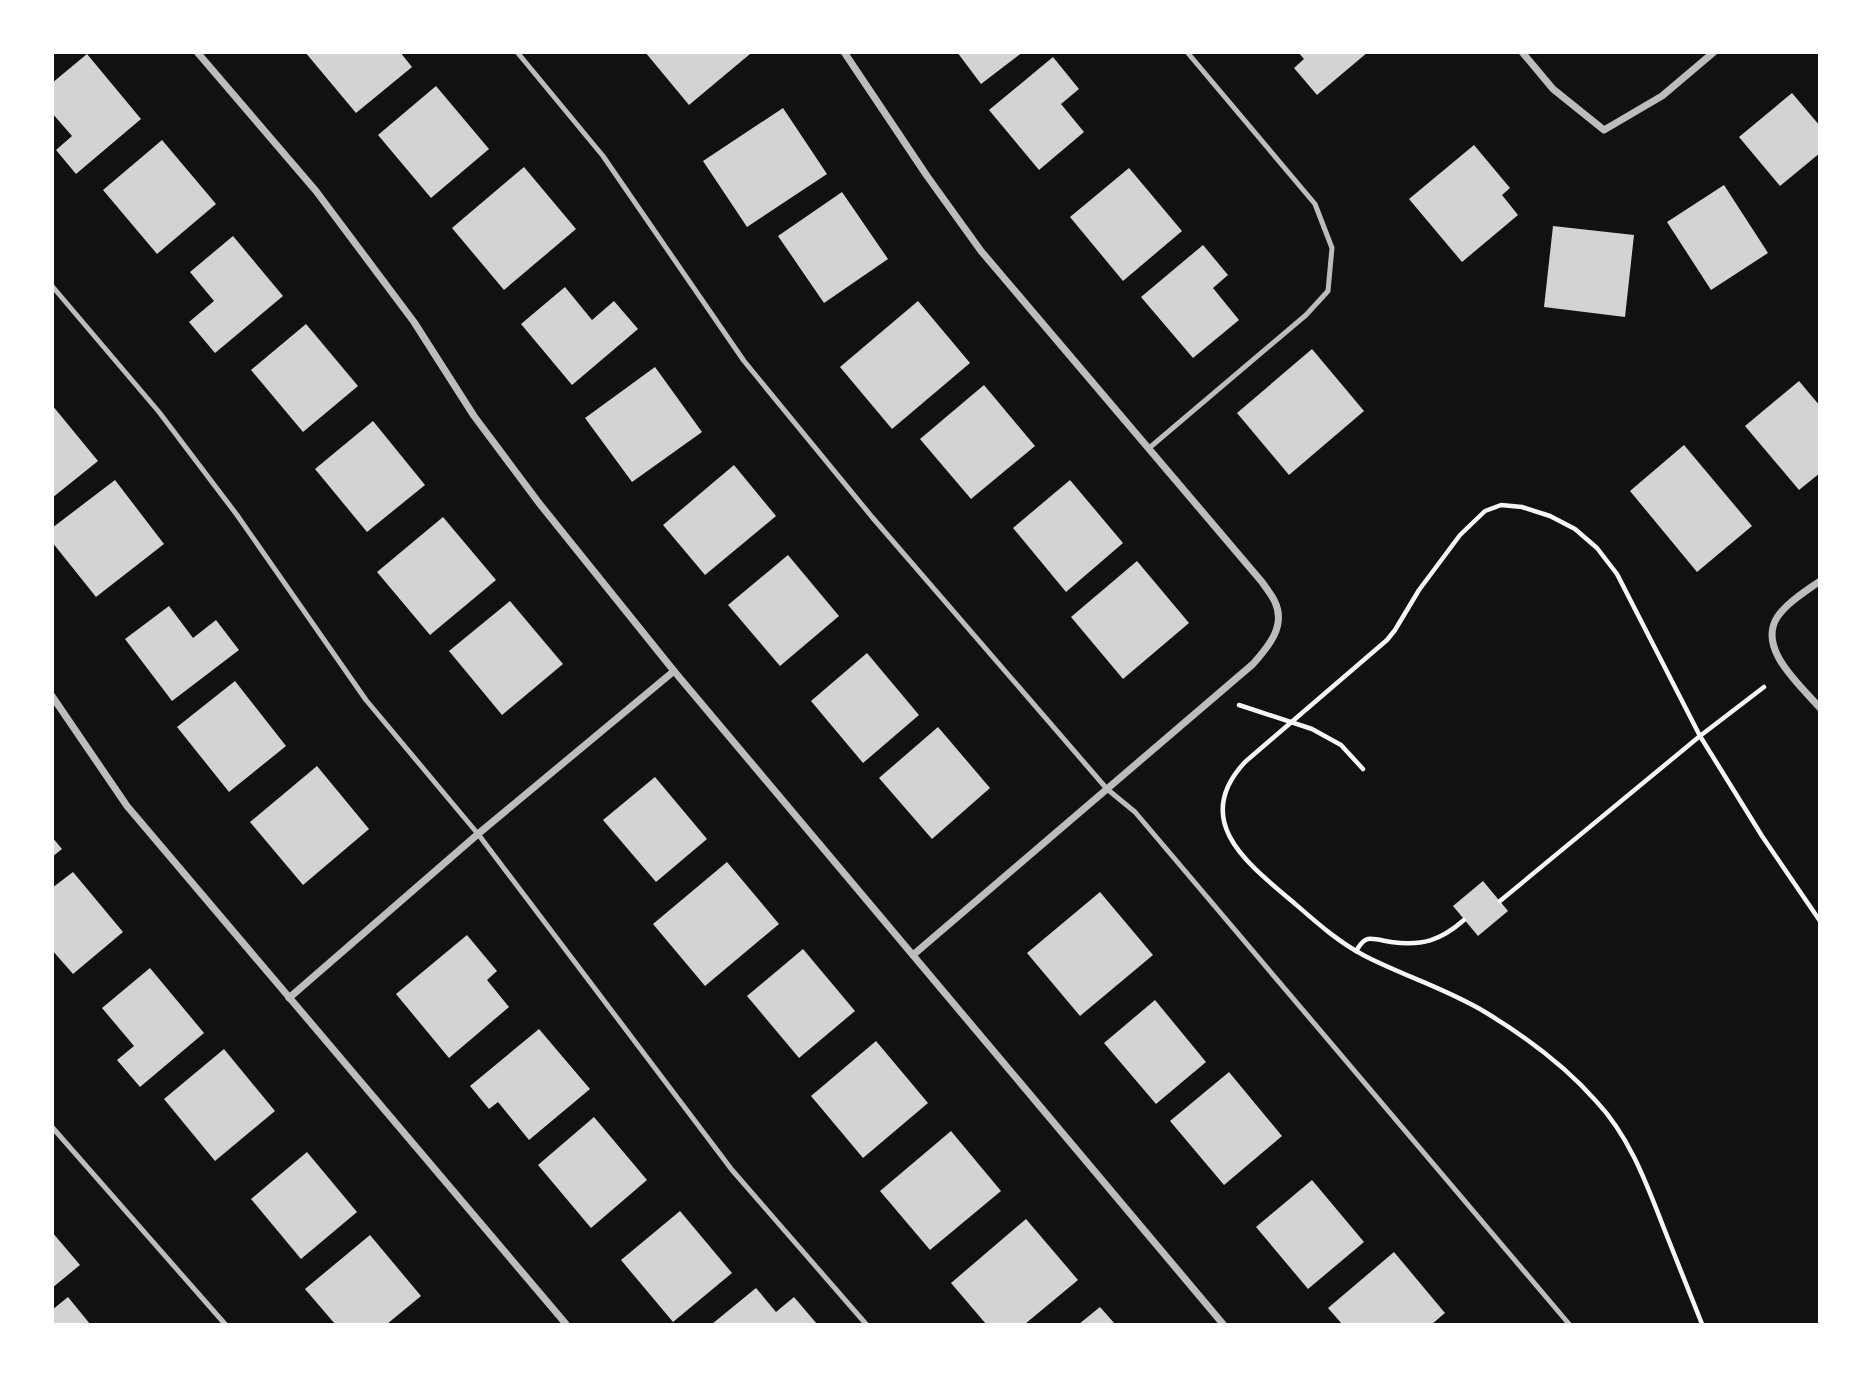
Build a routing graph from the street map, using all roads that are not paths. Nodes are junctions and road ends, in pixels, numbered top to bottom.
1 (197, 52) edge
2 (517, 52) edge
3 (844, 52) edge
4 (1188, 52) edge
5 (1522, 52) edge
6 (1713, 52) edge
7 (52, 286) edge
8 (1148, 449) junction
9 (1819, 581) edge
10 (674, 671) junction
11 (52, 696) edge
12 (1819, 708) edge
13 (1107, 789) junction
14 (478, 834) junction
15 (913, 955) junction
16 (289, 998) junction
17 (52, 1127) edge
18 (225, 1325) edge
19 (566, 1325) edge
20 (866, 1325) edge
21 (1223, 1325) edge
22 (1569, 1325) edge

1 - 10 street
2 - 13 lane
3 - 8 street
4 - 8 lane
5 - 6 street
7 - 14 lane
8 - 13 street
9 - 12 street
10 - 14 street
10 - 15 street
11 - 16 street
13 - 15 street
13 - 22 lane
14 - 16 street
14 - 20 lane
15 - 21 street
16 - 19 street
17 - 18 lane

